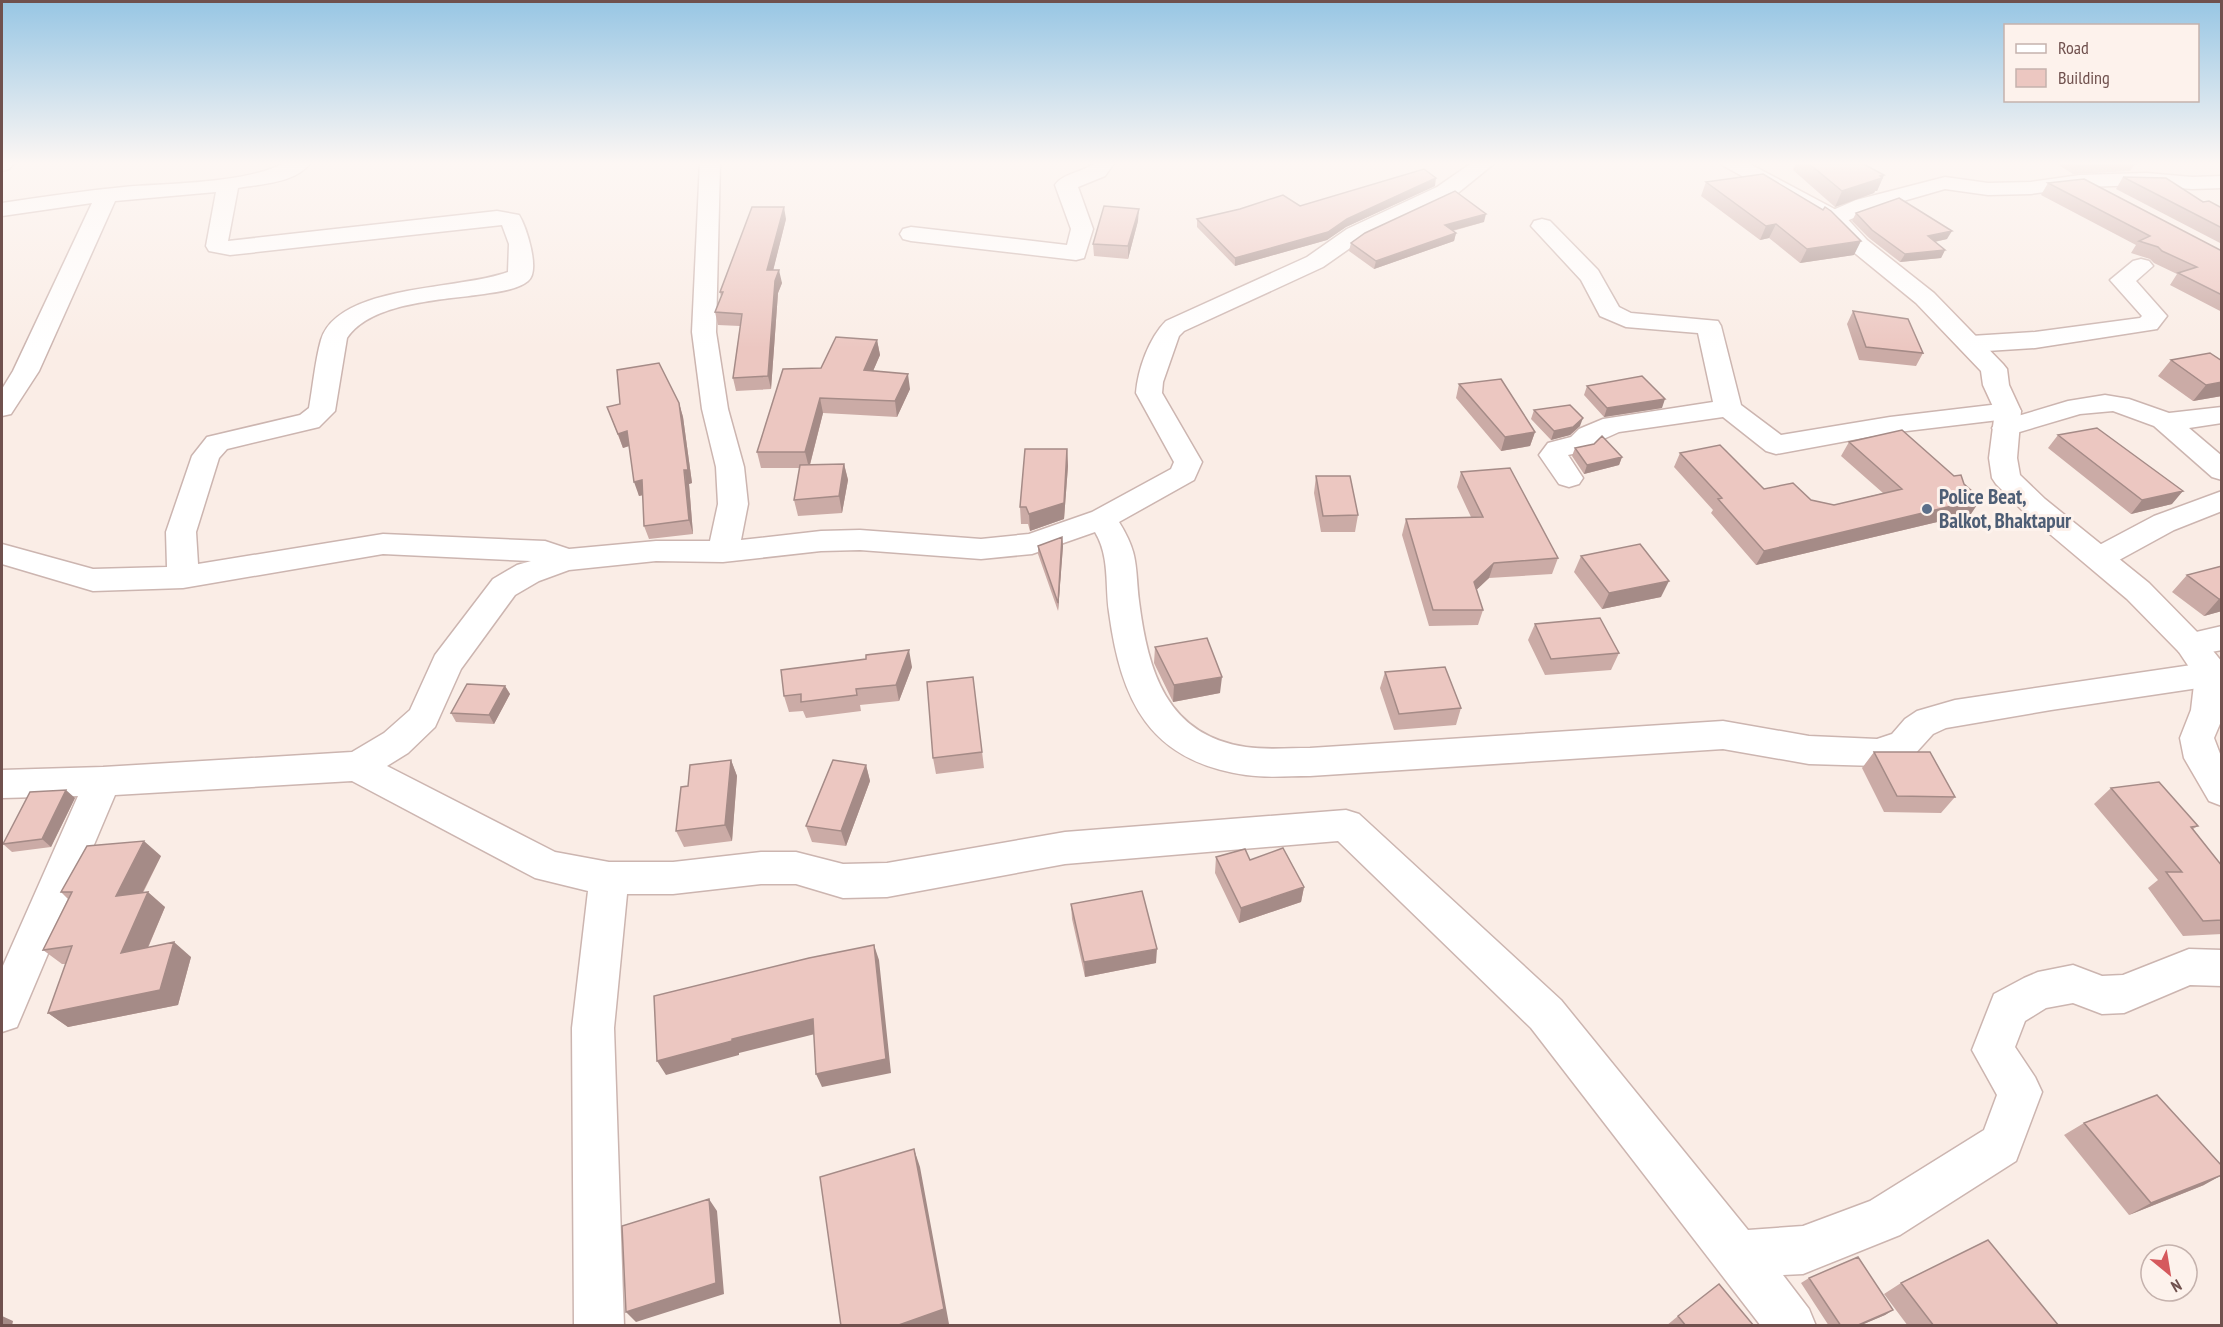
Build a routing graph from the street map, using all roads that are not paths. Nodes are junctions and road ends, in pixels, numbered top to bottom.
1 (94, 224) edge
2 (220, 224) edge
3 (444, 224) edge
4 (512, 224) edge
5 (708, 224) edge
6 (1080, 224) edge
7 (1377, 224) edge
8 (1840, 224) edge
9 (1542, 226) dead end
10 (910, 234) dead end
11 (2141, 266) dead end
12 (1971, 344) junction
13 (2, 408) edge
14 (1728, 408) junction
15 (2222, 415) edge
16 (2007, 420) junction
17 (2164, 421) junction
18 (2222, 471) edge
19 (1569, 478) dead end
20 (2222, 500) edge
21 (1102, 519) junction
22 (723, 552) junction
23 (2, 554) edge
24 (2099, 558) junction
25 (566, 560) junction
26 (183, 577) junction
27 (2222, 638) edge
28 (2190, 644) junction
29 (2212, 674) junction
30 (358, 765) junction
31 (103, 781) junction
32 (2, 784) edge
33 (2222, 791) edge
34 (609, 878) junction
35 (2222, 968) edge
36 (2, 1013) edge
37 (1737, 1254) junction
38 (599, 1326) edge
39 (1792, 1326) edge

1 - 13 street
2 - 3 street
4 - 26 street
5 - 22 street
6 - 10 street
7 - 21 street
8 - 12 street
9 - 14 street
11 - 12 street
12 - 16 street
14 - 16 street
14 - 19 street
15 - 17 street
16 - 17 street
16 - 24 street
17 - 18 street
20 - 24 street
21 - 22 street
21 - 29 street
22 - 25 street
23 - 26 street
24 - 28 street
25 - 26 street
25 - 30 street
27 - 28 street
28 - 29 street
29 - 33 street
30 - 31 street
30 - 34 street
31 - 32 street
31 - 36 street
34 - 37 street
34 - 38 street
35 - 37 street
37 - 39 street

